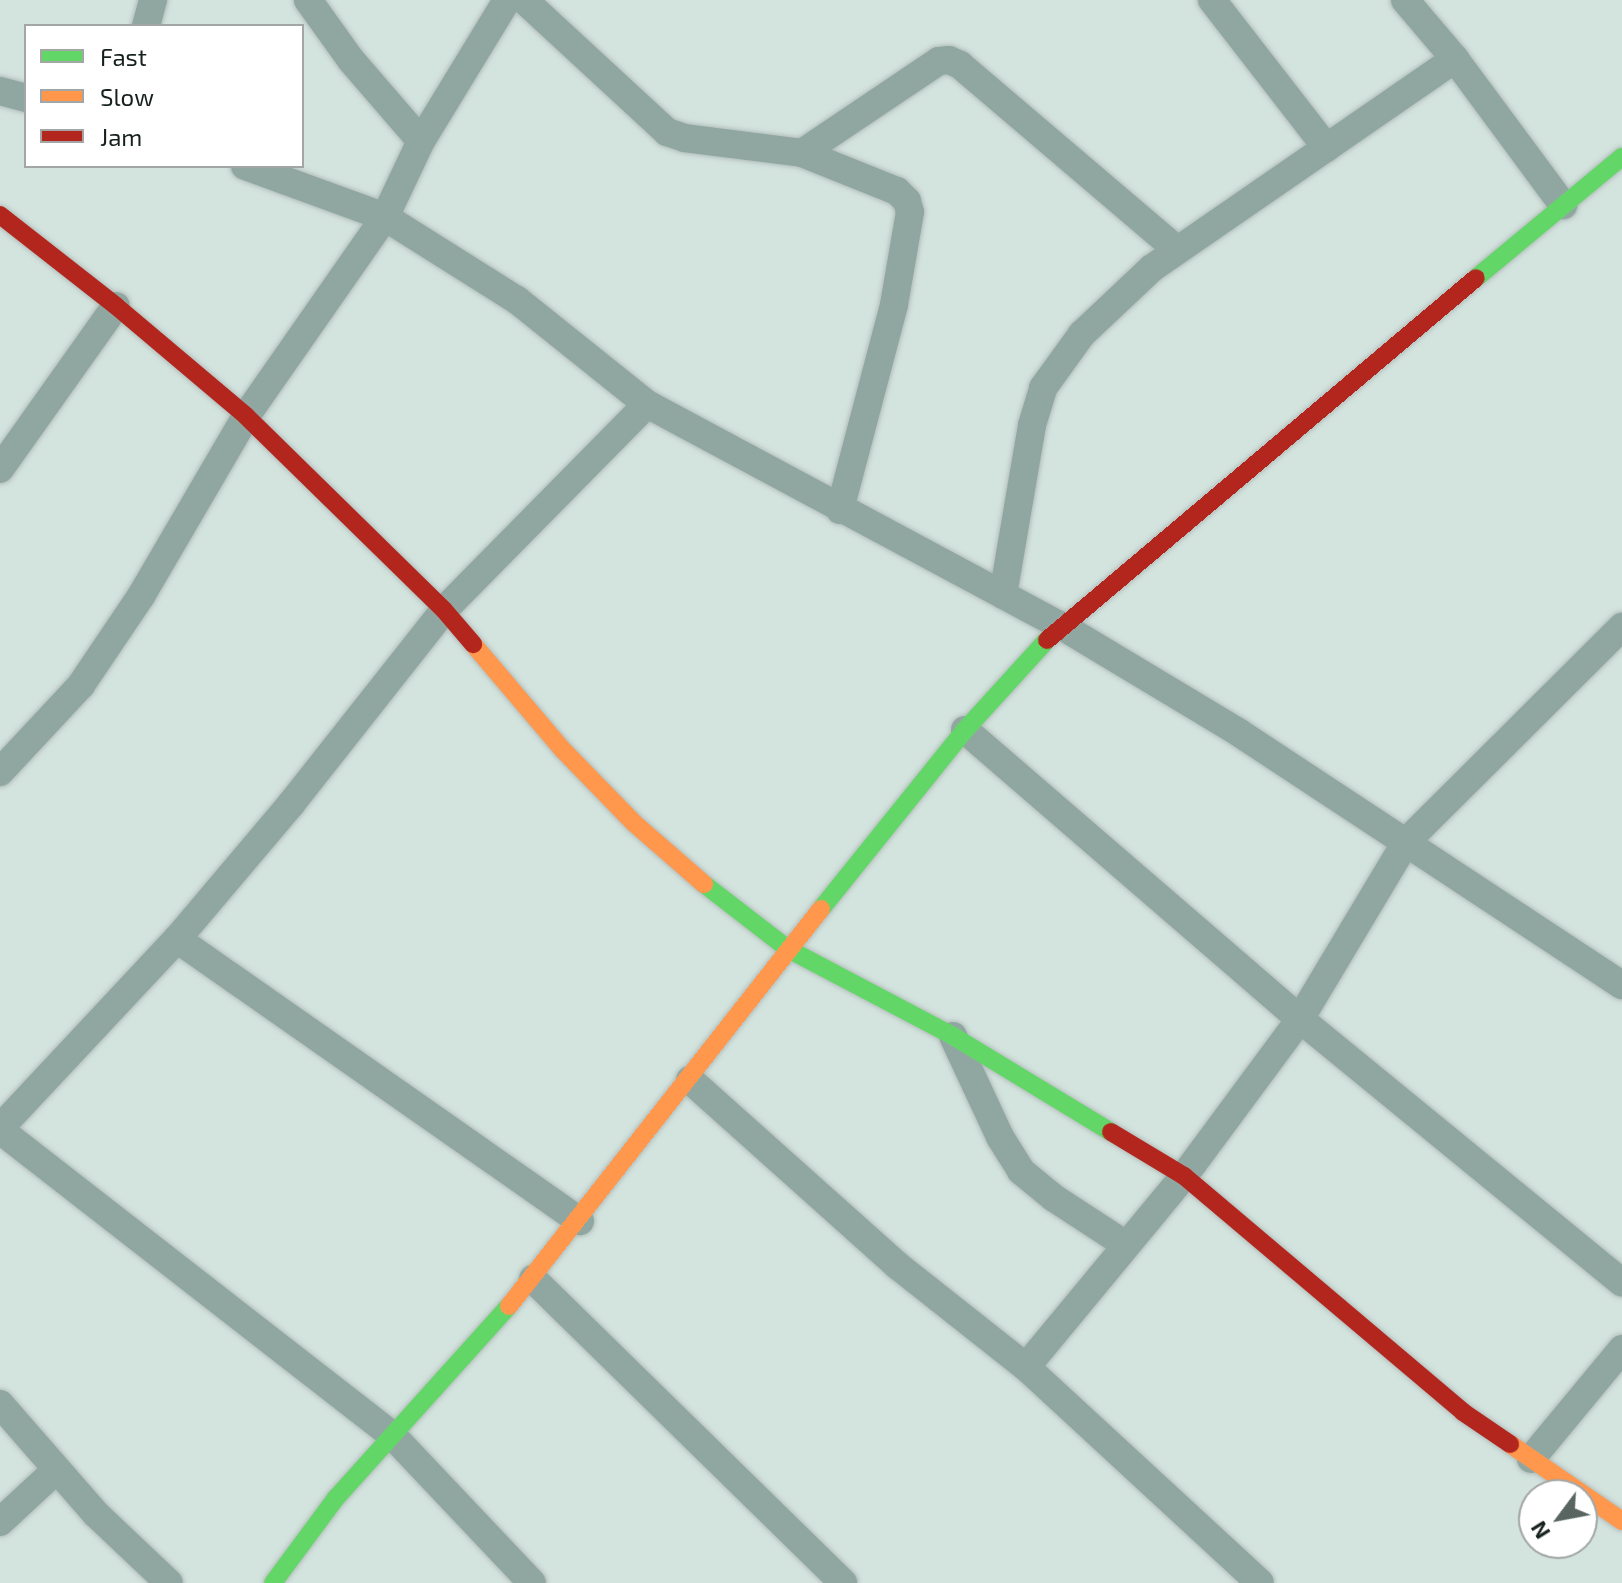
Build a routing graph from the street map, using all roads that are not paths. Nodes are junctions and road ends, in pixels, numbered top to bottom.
1 (153, 0) edge
2 (308, 0) edge
3 (507, 0) edge
4 (524, 0) edge
5 (1212, 0) edge
6 (1405, 0) edge
7 (147, 24) edge
8 (1455, 59) junction
9 (0, 91) edge
10 (24, 97) edge
11 (421, 141) junction
12 (1327, 148) junction
13 (802, 153) junction
14 (1622, 157) edge
15 (250, 168) edge
16 (1563, 205) junction
17 (0, 215) edge
18 (385, 217) junction
19 (1177, 250) junction
20 (116, 306) junction
21 (647, 404) junction
22 (246, 416) junction
23 (0, 469) edge
24 (840, 510) junction
25 (1003, 595) junction
26 (444, 610) junction
27 (1060, 625) junction
28 (1622, 627) edge
29 (965, 730) junction
30 (0, 772) edge
31 (1406, 842) junction
32 (177, 939) junction
33 (788, 949) junction
34 (1622, 985) edge
35 (1300, 1019) junction
36 (953, 1036) junction
37 (690, 1080) junction
38 (0, 1129) edge
39 (1184, 1176) junction
40 (580, 1221) junction
41 (1126, 1245) junction
42 (533, 1279) junction
43 (1622, 1283) edge
44 (1622, 1349) edge
45 (1026, 1367) junction
46 (0, 1404) edge
47 (393, 1436) junction
48 (1531, 1459) junction
49 (55, 1471) junction
50 (1622, 1521) edge
51 (0, 1522) edge
52 (169, 1583) edge
53 (273, 1583) edge
54 (532, 1583) edge
55 (843, 1583) edge
56 (1260, 1583) edge

1 - 7 street
2 - 11 street
3 - 11 street
4 - 13 street
5 - 12 street
6 - 8 street
8 - 12 street
8 - 16 street
9 - 10 street
11 - 18 street
12 - 19 street
13 - 19 street
13 - 24 street
14 - 16 street
15 - 18 street
16 - 27 street
17 - 20 street
18 - 21 street
18 - 22 street
19 - 25 street
20 - 22 street
20 - 23 street
21 - 24 street
21 - 26 street
22 - 26 street
22 - 30 street
24 - 25 street
25 - 27 street
26 - 32 street
26 - 33 street
27 - 29 street
27 - 31 street
28 - 31 street
29 - 33 street
29 - 35 street
31 - 34 street
31 - 35 street
32 - 38 street
32 - 40 street
33 - 36 street
33 - 37 street
35 - 39 street
35 - 43 street
36 - 39 street
36 - 41 street
37 - 40 street
37 - 45 street
38 - 47 street
39 - 41 street
39 - 48 street
40 - 42 street
41 - 45 street
42 - 47 street
42 - 55 street
44 - 48 street
45 - 56 street
46 - 49 street
47 - 53 street
47 - 54 street
48 - 50 street
49 - 51 street
49 - 52 street

